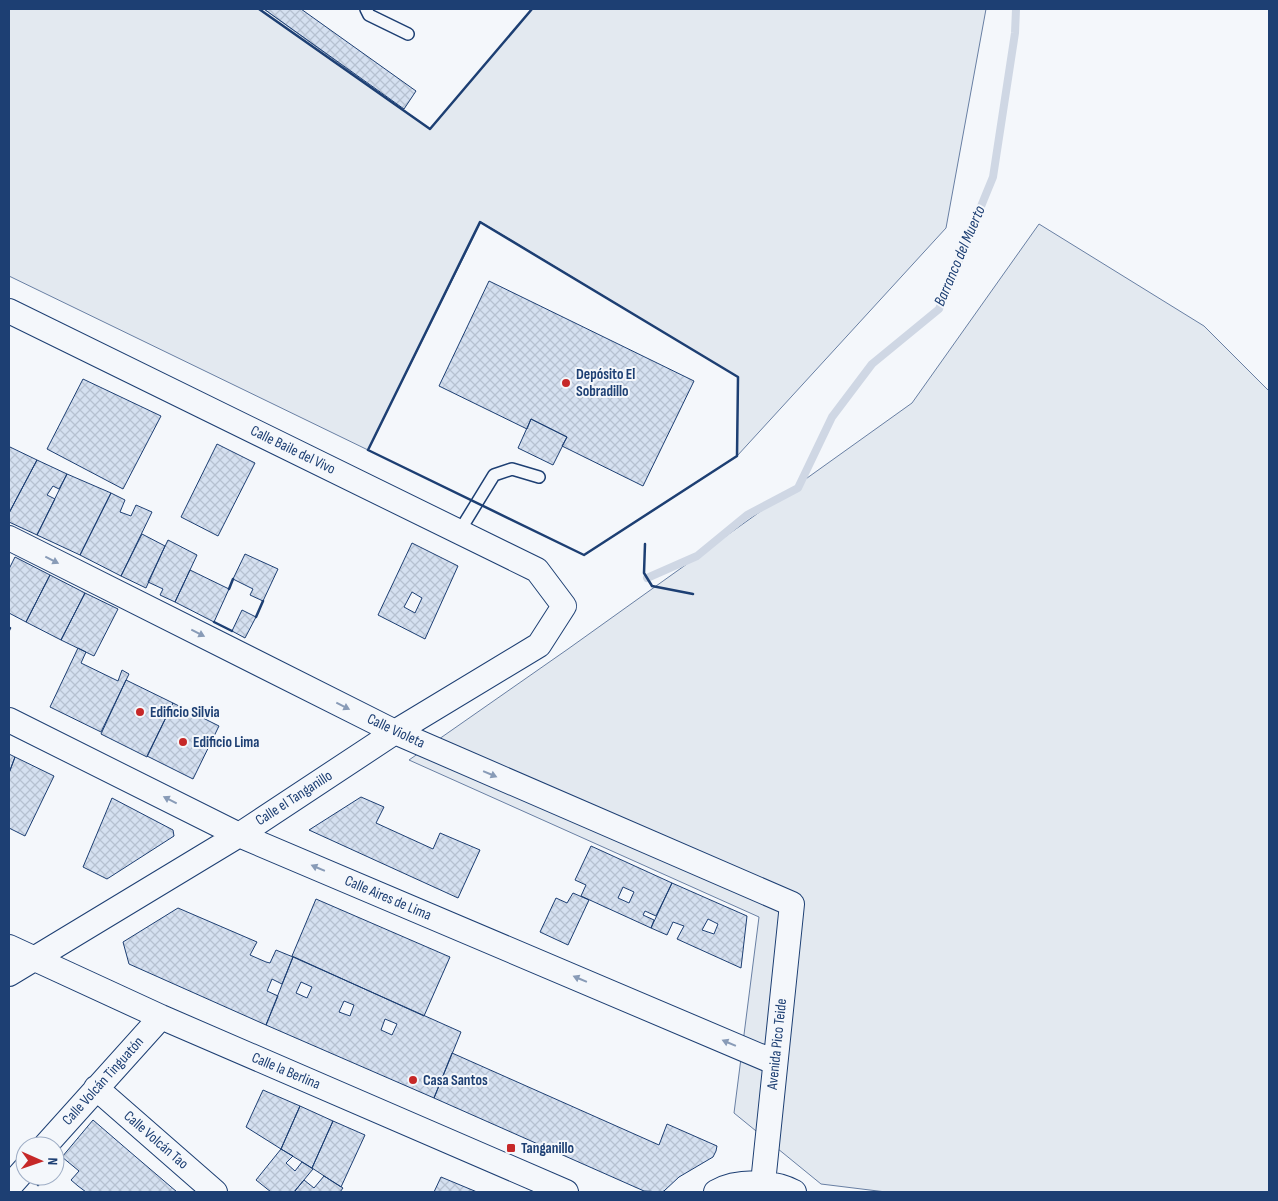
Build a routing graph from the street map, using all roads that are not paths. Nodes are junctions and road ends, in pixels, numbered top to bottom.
1 (366, 9) edge
2 (408, 34) dead end
3 (9, 311) edge
4 (539, 478) dead end
5 (459, 532) junction
6 (9, 538) edge
7 (564, 606) joint
8 (9, 720) edge
9 (394, 732) junction
10 (239, 834) junction
11 (792, 904) joint
12 (9, 947) edge
13 (33, 959) junction
14 (9, 974) edge
15 (161, 1017) junction
16 (774, 1062) junction
17 (96, 1088) junction
18 (54, 1136) edge
19 (763, 1183) junction
20 (215, 1192) edge
21 (566, 1192) edge
22 (716, 1192) edge
23 (794, 1192) edge

1 - 2 lane
3 - 5 street, Calle Baile del Vivo
4 - 5 lane
5 - 7 street, Calle Baile del Vivo
6 -> 9 street, Calle Violeta
7 - 9 street, Calle el Tanganillo
10 -> 8 street, Calle Aires de Lima
9 - 10 street, Calle el Tanganillo
9 -> 11 street, Calle Violeta
10 - 13 street, Calle el Tanganillo
16 -> 10 street, Calle Aires de Lima
11 - 16 street, Avenida Pico Teide
12 - 13 street, Calle la Berlina
13 - 14 street, Calle el Tanganillo
13 - 15 street, Calle la Berlina
15 - 17 street, Calle Volcán Tinguatón
15 - 21 street, Calle la Berlina
16 - 19 street, Avenida Pico Teide
17 - 18 street, Calle Volcán Tinguatón
17 - 20 street, Calle Volcán Tao
19 - 22 street
19 - 23 street

